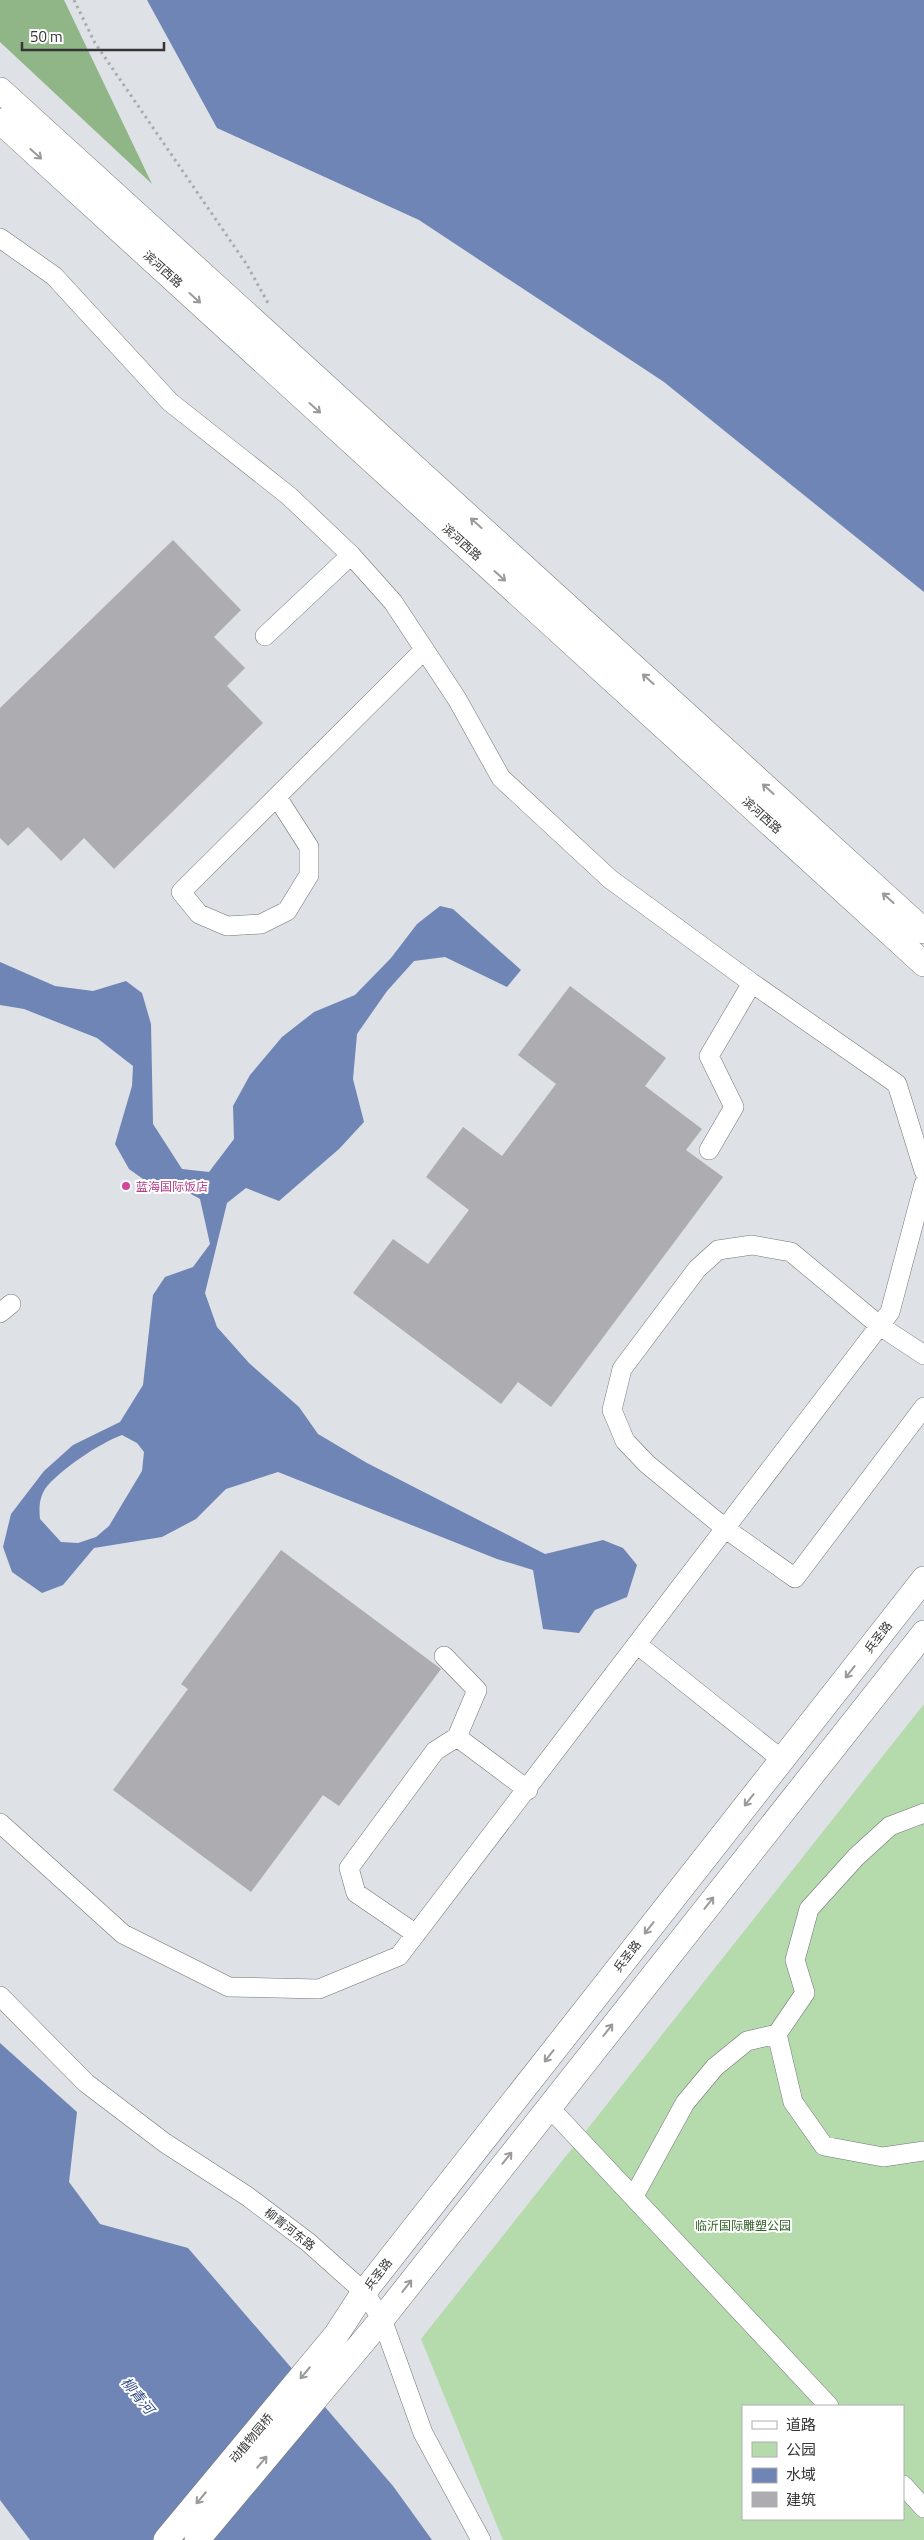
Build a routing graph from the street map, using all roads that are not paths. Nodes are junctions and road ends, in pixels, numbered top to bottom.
1 (0, 90) edge
2 (0, 121) edge
3 (0, 238) edge
4 (351, 555) junction
5 (266, 636) dead end
6 (424, 650) junction
7 (277, 797) junction
8 (924, 931) edge
9 (924, 964) edge
10 (752, 983) junction
11 (709, 1150) dead end
12 (924, 1171) edge
13 (924, 1184) edge
14 (880, 1326) junction
15 (924, 1355) edge
16 (924, 1407) edge
17 (726, 1529) junction
18 (924, 1579) edge
19 (924, 1633) edge
20 (638, 1645) junction
21 (444, 1656) dead end
22 (457, 1737) junction
23 (782, 1759) junction
24 (528, 1790) junction
25 (924, 1813) edge
26 (0, 1823) edge
27 (416, 1934) junction
28 (0, 1996) edge
29 (777, 2034) junction
30 (548, 2106) junction
31 (924, 2151) edge
32 (634, 2196) junction
33 (364, 2292) junction
34 (382, 2319) junction
35 (336, 2335) joint
36 (829, 2405) edge
37 (904, 2486) edge
38 (924, 2508) edge
39 (166, 2540) edge
40 (197, 2540) edge
41 (481, 2540) edge

8 -> 1 main road, 滨河西路
2 -> 9 main road, 滨河西路
3 - 4 street
4 - 5 street
4 - 6 street
6 - 7 street
6 - 10 street
7 - 7 street
10 - 11 street
10 - 12 street
13 - 14 street
14 - 15 street
14 - 17 street
14 - 17 street
16 - 17 street
17 - 20 street
18 -> 23 main road, 兵圣路
30 -> 19 main road
20 - 23 street
20 - 24 street
21 - 22 street
22 - 24 street
22 - 27 street
23 -> 33 main road, 兵圣路
24 - 27 street
25 - 29 street
26 - 27 street
28 - 33 street, 柳青河东路
29 - 31 street
29 - 32 street
30 - 32 street
34 -> 30 main road
32 - 36 street
33 - 34 street, 柳青河东路
33 - 35 main road, 兵圣路
40 -> 34 main road, 动植物园桥
34 - 41 street, 柳青河东路
35 -> 39 main road, 动植物园桥
37 - 38 street

